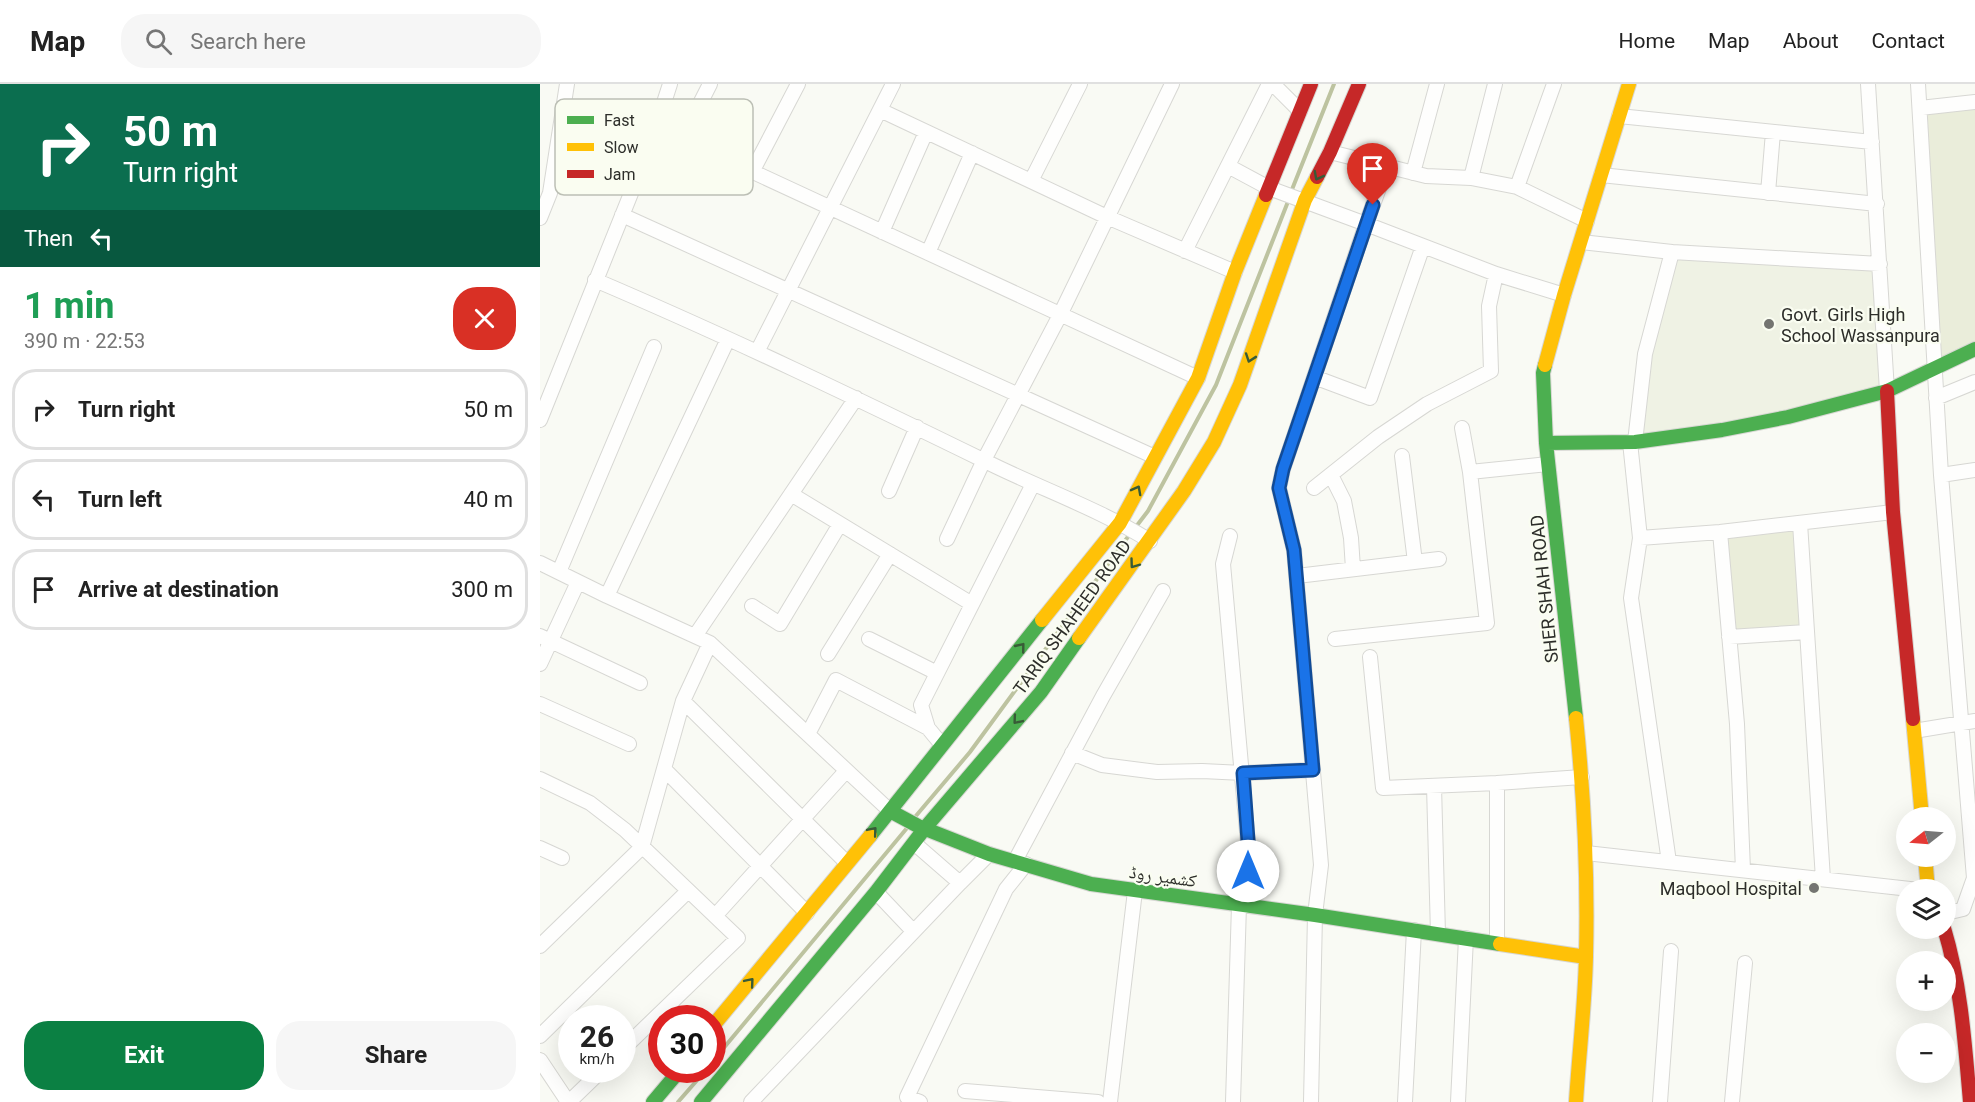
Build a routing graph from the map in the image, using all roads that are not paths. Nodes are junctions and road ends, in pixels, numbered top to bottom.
1 (567, 84) edge
2 (670, 84) edge
3 (710, 84) edge
4 (798, 84) edge
5 (893, 84) edge
6 (1080, 84) edge
7 (1172, 84) edge
8 (1271, 84) edge
9 (1311, 84) edge
10 (1359, 84) edge
11 (1437, 84) edge
12 (1495, 84) edge
13 (1554, 84) edge
14 (1629, 84) edge
15 (1868, 84) edge
16 (1918, 84) edge
17 (565, 99) edge
18 (665, 99) edge
19 (702, 99) edge
20 (1975, 102) edge
21 (1920, 108) junction
22 (880, 110) junction
23 (1300, 111) junction
24 (1619, 116) junction
25 (926, 132) junction
26 (1773, 132) junction
27 (1872, 141) junction
28 (1330, 152) junction
29 (972, 153) junction
30 (555, 161) edge
31 (1228, 166) junction
32 (1387, 166) junction
33 (753, 170) edge
34 (753, 172) edge
35 (1413, 173) junction
36 (1601, 175) junction
37 (1471, 178) junction
38 (1031, 181) junction
39 (1517, 188) junction
40 (1271, 189) junction
41 (1768, 193) junction
42 (630, 195) edge
43 (1303, 199) junction
44 (1877, 204) junction
45 (830, 207) junction
46 (622, 215) junction
47 (1107, 217) junction
48 (540, 218) edge
49 (1587, 220) junction
50 (1366, 224) junction
51 (882, 232) junction
52 (1581, 242) junction
53 (1423, 246) junction
54 (1185, 251) junction
55 (1672, 252) junction
56 (928, 253) junction
57 (1880, 264) junction
58 (1235, 272) junction
59 (1497, 274) junction
60 (595, 280) junction
61 (789, 290) junction
62 (1564, 296) junction
63 (1060, 315) junction
64 (728, 339) junction
65 (654, 347) dead end
66 (1975, 349) edge
67 (757, 352) junction
68 (1935, 368) junction
69 (1314, 377) junction
70 (1198, 378) junction
71 (1975, 382) edge
72 (1887, 391) junction
73 (1018, 395) junction
74 (856, 398) junction
75 (1936, 398) junction
76 (540, 420) edge
77 (916, 427) junction
78 (1462, 428) dead end
79 (1632, 442) junction
80 (1546, 443) junction
81 (1402, 456) dead end
82 (1155, 457) junction
83 (984, 460) junction
84 (1548, 464) junction
85 (1975, 470) edge
86 (1470, 472) junction
87 (1331, 475) junction
88 (1941, 475) junction
89 (1033, 484) junction
90 (1314, 488) dead end
91 (889, 491) dead end
92 (790, 494) junction
93 (1893, 512) junction
94 (1800, 523) junction
95 (840, 524) junction
96 (1136, 532) junction
97 (1720, 532) junction
98 (1230, 536) dead end
99 (1640, 538) junction
100 (947, 539) dead end
101 (890, 554) junction
102 (1439, 559) dead end
103 (1415, 562) junction
104 (540, 563) edge
105 (1353, 569) junction
106 (559, 572) junction
107 (1296, 576) junction
108 (578, 582) junction
109 (1163, 591) dead end
110 (607, 596) junction
111 (972, 604) junction
112 (752, 606) dead end
113 (1807, 632) junction
114 (695, 636) junction
115 (1729, 638) junction
116 (545, 639) edge
117 (869, 639) dead end
118 (1335, 639) dead end
119 (710, 643) junction
120 (828, 654) dead end
121 (1370, 657) dead end
122 (540, 664) edge
123 (937, 673) junction
124 (640, 683) dead end
125 (683, 701) junction
126 (540, 704) edge
127 (1968, 722) edge
128 (928, 728) junction
129 (1914, 731) junction
130 (808, 734) junction
131 (629, 744) dead end
132 (942, 745) junction
133 (1072, 753) junction
134 (664, 768) junction
135 (1313, 770) junction
136 (846, 771) junction
137 (1243, 773) junction
138 (1582, 777) junction
139 (540, 779) edge
140 (1497, 783) junction
141 (1434, 786) junction
142 (1921, 807) edge
143 (890, 811) junction
144 (803, 818) junction
145 (922, 827) junction
146 (914, 843) junction
147 (642, 847) junction
148 (540, 848) edge
149 (1586, 853) junction
150 (989, 854) junction
151 (562, 858) dead end
152 (1669, 862) junction
153 (847, 863) junction
154 (1020, 863) junction
155 (760, 866) junction
156 (1743, 870) junction
157 (1823, 879) junction
158 (960, 883) junction
159 (1896, 887) edge
160 (688, 891) junction
161 (1135, 891) junction
162 (876, 892) junction
163 (1243, 906) junction
164 (1956, 911) edge
165 (807, 913) junction
166 (1315, 915) junction
167 (715, 916) junction
168 (1414, 930) junction
169 (914, 931) junction
170 (1438, 934) junction
171 (1466, 938) junction
172 (1947, 939) edge
173 (1497, 943) junction
174 (540, 946) edge
175 (1671, 951) dead end
176 (1586, 957) junction
177 (1745, 963) dead end
178 (726, 1011) edge
179 (540, 1036) edge
180 (636, 1036) edge
181 (540, 1060) edge
182 (588, 1083) edge
183 (669, 1083) edge
184 (965, 1091) dead end
185 (568, 1102) edge
186 (653, 1102) edge
187 (701, 1102) edge
188 (751, 1102) edge
189 (920, 1102) edge
190 (1098, 1102) edge
191 (1110, 1102) edge
192 (1233, 1102) edge
193 (1311, 1102) edge
194 (1405, 1102) edge
195 (1458, 1102) edge
196 (1576, 1102) edge
197 (1660, 1102) edge
198 (1732, 1102) edge
199 (1970, 1102) edge

1 - 17 street
2 - 18 street
3 - 19 street
4 - 33 street
5 - 22 street
6 - 38 street
7 - 47 street
8 - 23 street
8 - 31 street
9 - 23 main road, TARIQ SHAHEED ROAD
10 - 28 main road, TARIQ SHAHEED ROAD
11 - 35 street
12 - 37 street
13 - 39 street
14 - 24 main road, SHER SHAH ROAD
15 - 27 street
16 - 21 street
20 - 21 street
21 - 68 street
22 - 25 street
22 - 45 street
23 - 40 main road, TARIQ SHAHEED ROAD
24 - 26 street
24 - 36 main road, SHER SHAH ROAD
25 - 29 street
25 - 51 street
26 - 27 street
26 - 41 street
27 - 44 street
28 - 32 street
28 -> 43 main road, TARIQ SHAHEED ROAD
29 - 38 street
29 - 56 street
30 - 48 street
31 - 40 street
31 - 54 street
32 - 35 street
32 - 50 street
34 - 45 street
35 - 37 street
36 - 41 street
36 - 49 main road, SHER SHAH ROAD
37 - 39 street
38 - 47 street
39 - 49 street
40 - 43 street
40 - 58 main road, TARIQ SHAHEED ROAD
41 - 44 street
42 - 46 street
43 - 50 street
43 -> 96 main road, TARIQ SHAHEED ROAD
44 - 57 street
45 - 51 street
45 - 61 street
46 - 60 street
46 - 61 street
47 - 54 street
47 - 63 street
49 - 52 main road, SHER SHAH ROAD
50 - 53 street
50 - 69 street
51 - 56 street
52 - 55 street
52 - 62 main road, SHER SHAH ROAD
53 - 59 street
53 - 69 street
54 - 58 street
55 - 57 street
55 - 79 street
56 - 63 street
57 - 72 street
58 - 70 main road, TARIQ SHAHEED ROAD
59 - 62 street
59 - 87 street
60 - 64 street
60 - 76 street
61 - 67 street
61 - 73 street
62 - 80 main road, SHER SHAH ROAD
63 - 70 street
63 - 73 street
64 - 67 street
64 - 110 street
65 - 106 street
66 - 68 main road
67 - 74 street
68 - 72 main road
68 - 75 street
69 - 107 street
70 - 82 main road, TARIQ SHAHEED ROAD
71 - 75 street
72 - 79 main road
72 - 93 main road
73 - 82 street
73 - 83 street
74 - 77 street
74 - 92 street
75 - 88 street
77 - 83 street
77 - 91 street
78 - 86 street
79 - 80 main road
79 - 99 street
80 - 84 main road, SHER SHAH ROAD
81 - 103 street
96 -> 82 main road, TARIQ SHAHEED ROAD
83 - 89 street
83 - 100 street
84 - 86 street
84 - 138 main road, SHER SHAH ROAD
85 - 88 street
86 - 118 street
87 - 90 street
87 - 105 street
88 - 127 street
89 - 96 street
89 - 111 street
92 - 95 street
92 - 114 street
93 - 94 street
93 - 129 main road
94 - 97 street
94 - 113 street
95 - 101 street
95 - 112 street
132 -> 96 main road, TARIQ SHAHEED ROAD
96 -> 145 main road, TARIQ SHAHEED ROAD
97 - 99 street
97 - 115 street
98 - 137 street
99 - 152 street
101 - 111 street
101 - 120 street
102 - 103 street
103 - 105 street
104 - 106 street
105 - 107 street
106 - 108 street
107 - 135 street
108 - 110 street
108 - 116 street
109 - 133 street
110 - 114 street
111 - 123 street
113 - 115 street
113 - 157 street
114 - 119 street
115 - 156 street
116 - 122 street
116 - 124 street
117 - 123 street
119 - 125 street
119 - 130 street
121 - 141 street
123 - 128 street
125 - 134 street
125 - 144 street
126 - 131 street
127 - 129 street
127 - 164 street
128 - 130 street
128 - 132 street
129 - 142 main road
130 - 136 street
132 - 143 main road, TARIQ SHAHEED ROAD
133 - 137 street
133 - 154 street
134 - 147 street
134 - 155 street
135 - 137 street
135 - 166 street
136 - 143 street
136 - 144 street
137 - 163 street
138 - 140 street
138 - 149 main road, SHER SHAH ROAD
139 - 147 street
140 - 141 street
140 - 173 street
141 - 170 street
143 - 145 main road, کشمیر روڈ
153 -> 143 main road, TARIQ SHAHEED ROAD
144 - 153 street
144 - 155 street
145 - 146 main road, TARIQ SHAHEED ROAD
145 - 150 main road, کشمیر روڈ
146 - 158 street
146 - 162 main road, TARIQ SHAHEED ROAD
147 - 160 street
147 - 174 street
148 - 151 street
149 - 152 street
149 - 176 main road, SHER SHAH ROAD
150 - 154 main road, کشمیر روڈ
150 - 158 street
152 - 156 street
153 - 165 main road, TARIQ SHAHEED ROAD
154 - 161 main road, کشمیر روڈ
154 - 189 street
155 - 165 street
155 - 167 street
156 - 157 street
157 - 159 street
158 - 169 street
160 - 167 street
160 - 179 street
161 - 163 main road, کشمیر روڈ
161 - 191 street
162 - 169 street
162 - 187 main road, TARIQ SHAHEED ROAD
163 - 166 main road, کشمیر روڈ
163 - 192 street
178 -> 165 main road, TARIQ SHAHEED ROAD
166 - 168 main road, کشمیر روڈ
166 - 193 street
167 - 180 street
168 - 170 main road, کشمیر روڈ
168 - 194 street
169 - 188 street
170 - 171 main road, کشمیر روڈ
171 - 173 main road, کشمیر روڈ
171 - 195 street
172 - 199 main road
173 - 176 main road, کشمیر روڈ
175 - 197 street
176 - 196 main road, SHER SHAH ROAD
177 - 198 street
181 - 185 street
182 - 185 street
183 - 186 main road
184 - 190 street

